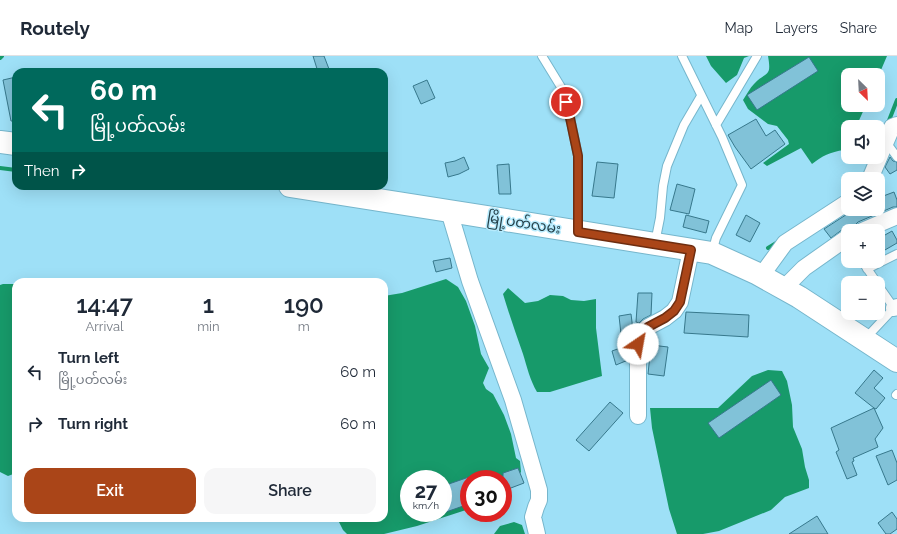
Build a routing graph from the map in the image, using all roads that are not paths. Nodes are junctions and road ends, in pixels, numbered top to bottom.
1 (542, 56) edge
2 (682, 56) edge
3 (757, 56) edge
4 (701, 96) junction
5 (716, 125) junction
6 (897, 125) edge
7 (0, 142) edge
8 (886, 142) junction
9 (12, 144) edge
10 (897, 157) edge
11 (873, 172) edge
12 (316, 190) edge
13 (841, 207) edge
14 (449, 210) junction
15 (897, 216) edge
16 (878, 224) edge
17 (578, 232) junction
18 (841, 242) edge
19 (655, 244) junction
20 (701, 252) junction
21 (897, 254) edge
22 (868, 269) joint
23 (761, 276) junction
24 (872, 276) edge
25 (783, 288) junction
26 (885, 294) edge
27 (895, 307) edge
28 (864, 339) junction
29 (897, 361) edge
30 (638, 416) dead end
31 (537, 534) edge

1 - 17 lane
2 - 4 lane
3 - 5 lane
4 - 5 lane
4 - 19 lane
5 - 20 lane
6 - 8 street
7 - 9 main road
8 - 10 lane
8 - 11 street
12 - 14 main road, မြို့ပတ်လမ်း
13 - 23 street
14 - 17 main road, မြို့ပတ်လမ်း
14 - 31 street
15 - 16 street
17 - 19 main road, မြို့ပတ်လမ်း
18 - 25 street
19 - 20 main road, မြို့ပတ်လမ်း
20 - 23 main road, မြို့ပတ်လမ်း
20 - 30 street
21 - 22 lane
22 - 24 lane
23 - 25 main road, မြို့ပတ်လမ်း
25 - 28 main road, မြို့ပတ်လမ်း
26 - 27 lane
27 - 28 lane
28 - 29 main road, မြို့ပတ်လမ်း

